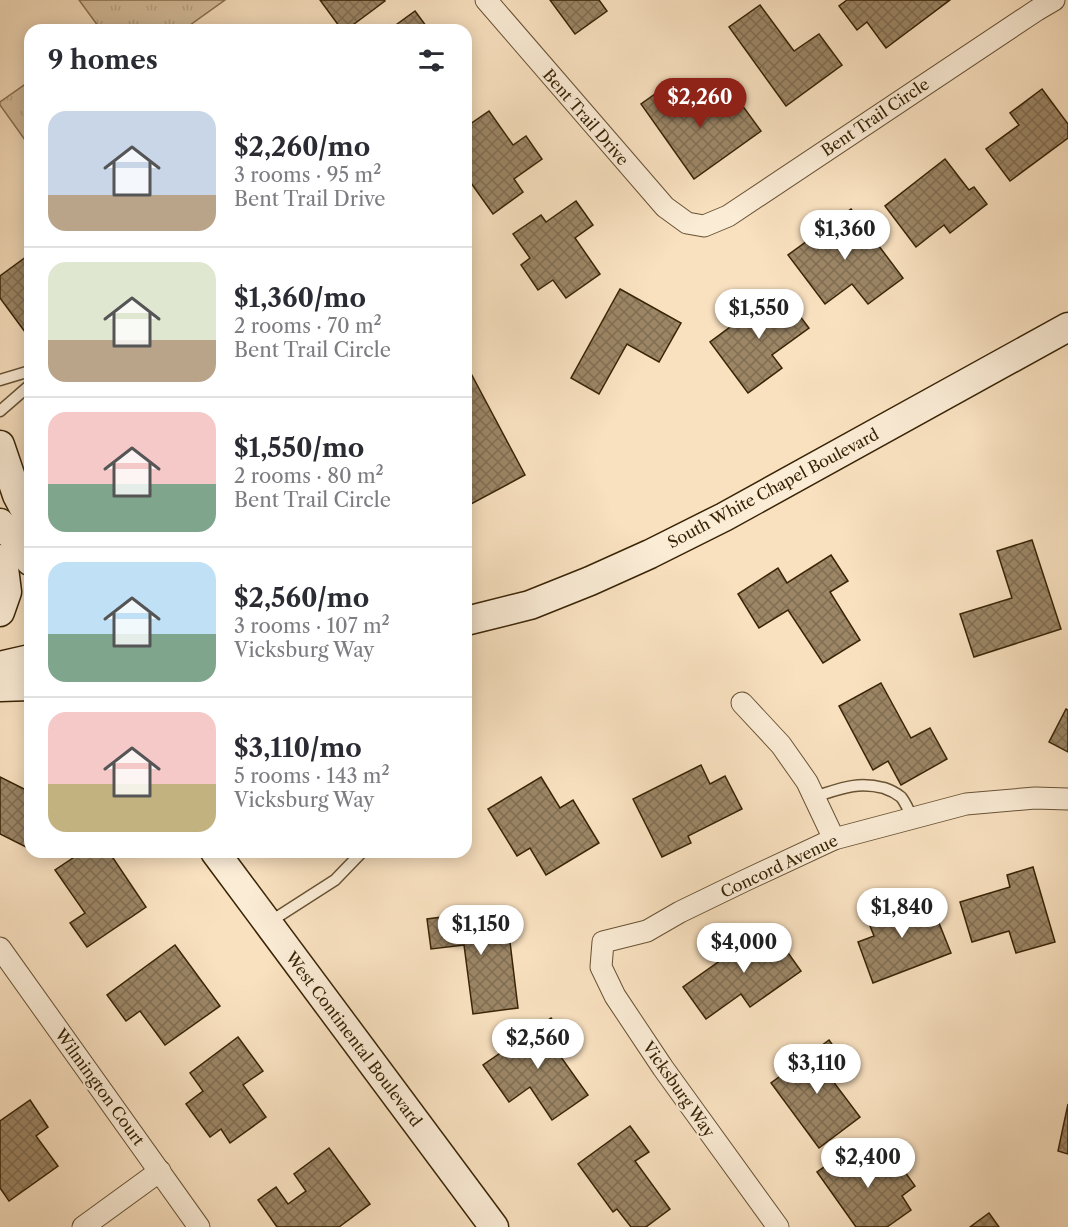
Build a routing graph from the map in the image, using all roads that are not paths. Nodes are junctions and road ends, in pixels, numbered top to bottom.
1 (486, 0) edge
2 (1054, 0) edge
3 (694, 224) joint
4 (1068, 327) edge
5 (24, 373) edge
6 (0, 380) edge
7 (24, 390) edge
8 (0, 411) edge
9 (0, 445) edge
10 (24, 508) edge
11 (0, 523) edge
12 (24, 553) edge
13 (0, 559) edge
14 (0, 612) edge
15 (472, 620) edge
16 (24, 660) edge
17 (0, 666) edge
18 (24, 686) edge
19 (0, 687) edge
20 (742, 702) dead end
21 (814, 797) junction
22 (1068, 800) edge
23 (913, 818) junction
24 (834, 839) junction
25 (219, 858) edge
26 (356, 858) edge
27 (268, 923) junction
28 (603, 942) joint
29 (0, 948) edge
30 (160, 1171) junction
31 (83, 1227) edge
32 (199, 1227) edge
33 (494, 1227) edge
34 (778, 1227) edge

1 - 3 street, Bent Trail Drive
2 - 3 street, Bent Trail Circle
4 - 15 main road, South White Chapel Boulevard
5 - 6 lane
7 - 8 lane
9 - 10 main road
11 - 12 main road
13 - 14 main road
16 - 17 main road
18 - 19 main road
20 - 21 street
21 - 23 lane
21 - 24 street
22 - 23 street, Concord Avenue
23 - 24 street, Concord Avenue
24 - 28 street, Concord Avenue
25 - 27 main road, West Continental Boulevard
26 - 27 lane
27 - 33 main road, West Continental Boulevard
28 - 34 street, Vicksburg Way
29 - 30 street, Wilmington Court
30 - 31 street
30 - 32 street, Wilmington Court

